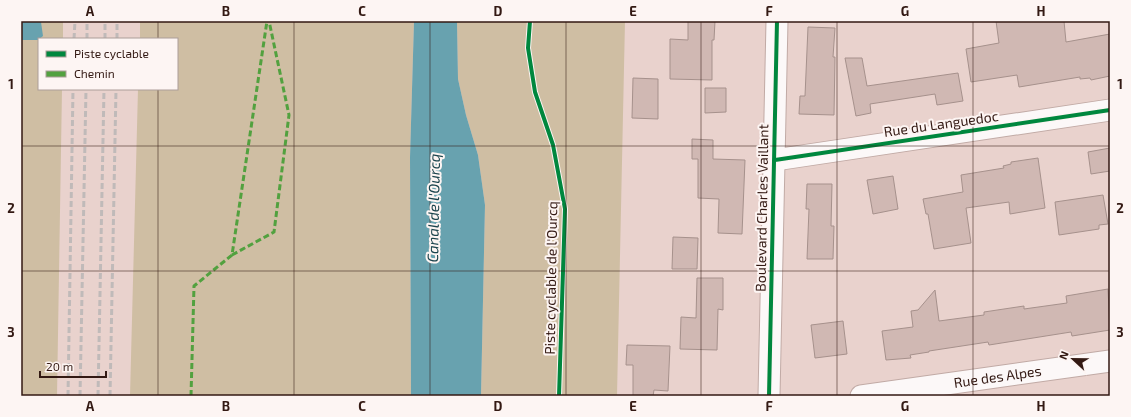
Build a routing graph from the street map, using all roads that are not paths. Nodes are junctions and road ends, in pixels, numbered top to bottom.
1 (777, 21) edge
2 (1110, 110) edge
3 (775, 160) junction
4 (1110, 361) edge
5 (769, 396) edge
6 (861, 396) edge

1 - 3 street, Boulevard Charles Vaillant
2 - 3 street, Rue du Languedoc
3 - 5 street, Boulevard Charles Vaillant
4 - 6 street, Rue des Alpes

